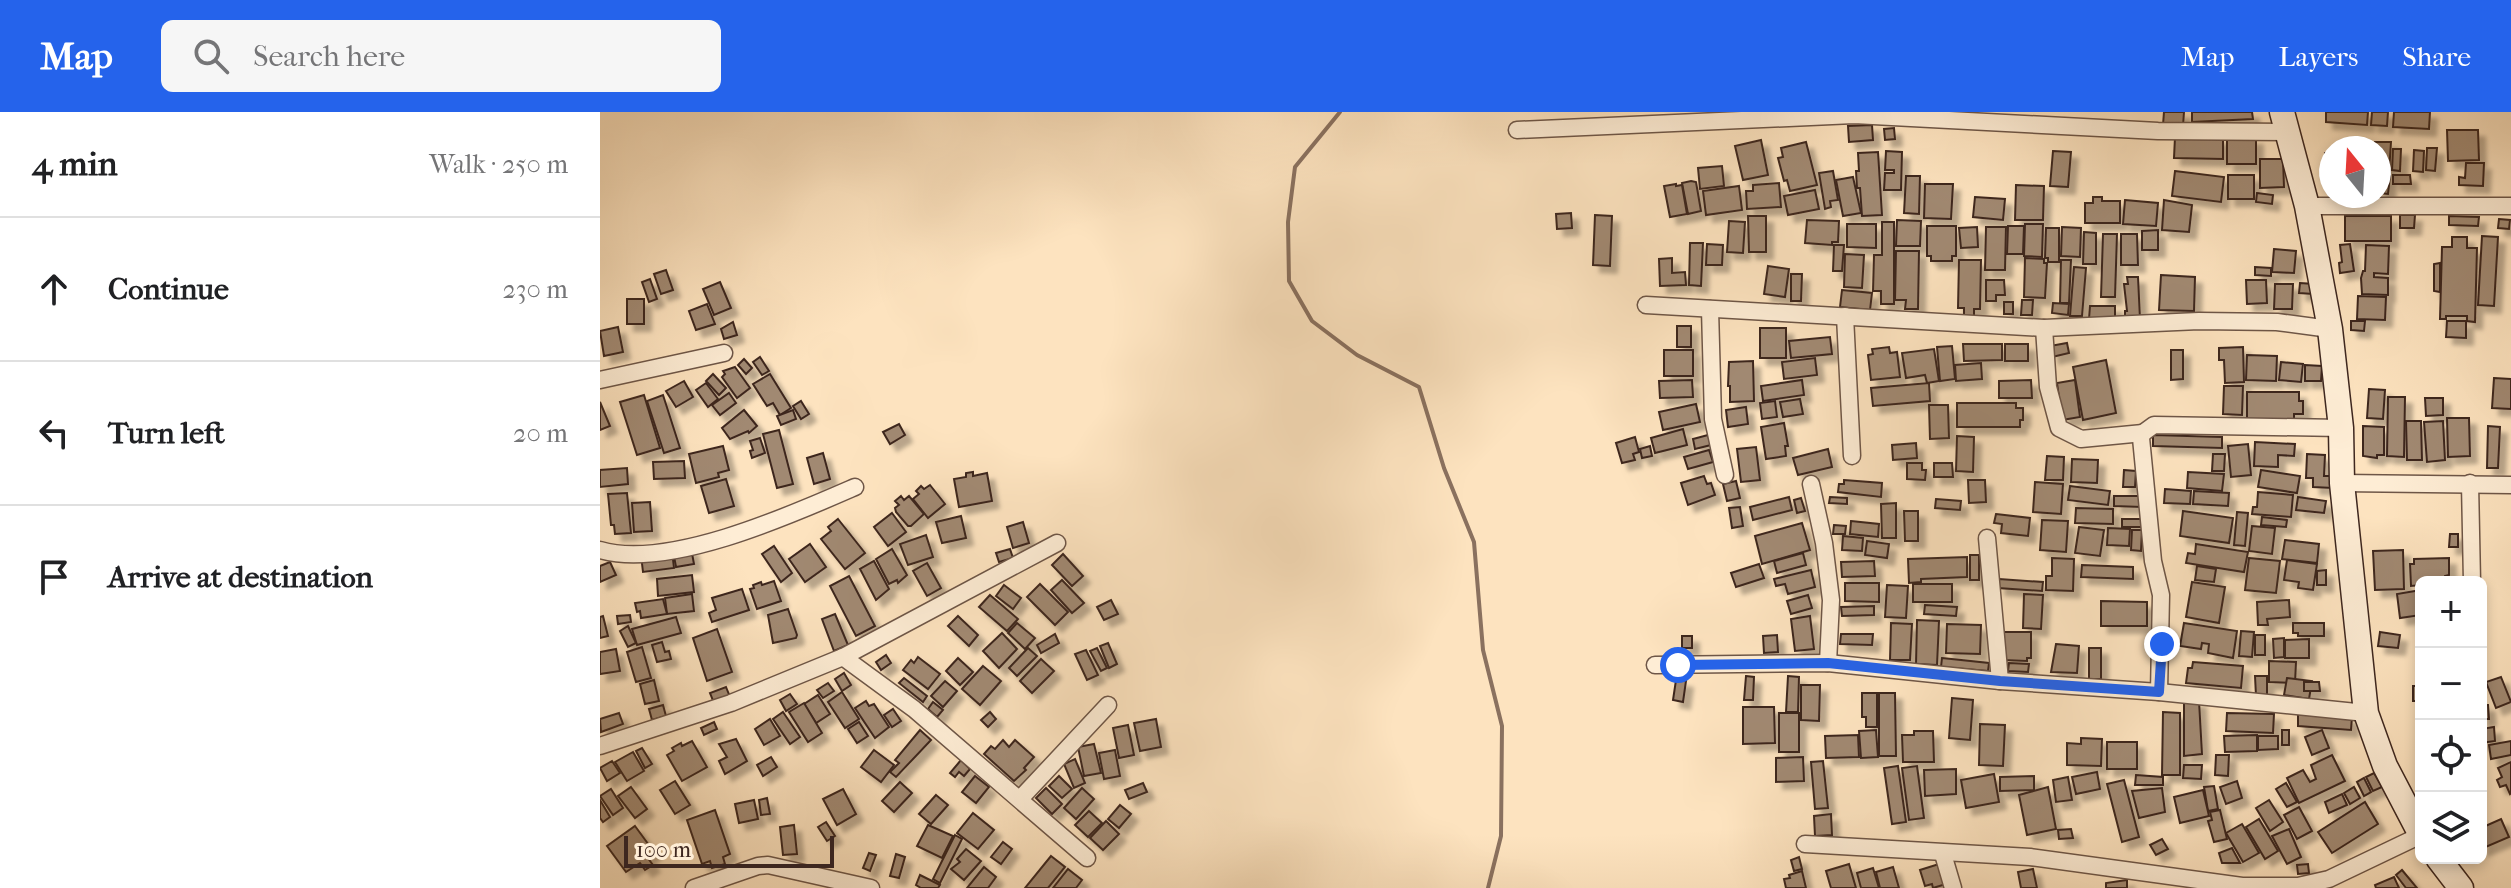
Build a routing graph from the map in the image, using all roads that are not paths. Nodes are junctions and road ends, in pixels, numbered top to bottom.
1 (2285, 122) edge
2 (1517, 130) dead end
3 (2307, 206) junction
4 (2511, 206) edge
5 (1646, 305) dead end
6 (1710, 309) junction
7 (1845, 316) junction
8 (2044, 328) junction
9 (2330, 329) junction
10 (724, 353) dead end
11 (600, 380) edge
12 (2341, 428) junction
13 (2143, 433) junction
14 (1852, 456) dead end
15 (1725, 475) dead end
16 (2342, 483) junction
17 (2470, 483) junction
18 (1811, 484) dead end
19 (2511, 485) edge
20 (855, 487) dead end
21 (1987, 538) dead end
22 (1057, 543) dead end
23 (600, 550) edge
24 (2472, 576) edge
25 (843, 657) junction
26 (1828, 663) junction
27 (1655, 665) dead end
28 (2000, 681) junction
29 (2159, 692) junction
30 (1108, 705) dead end
31 (2366, 713) junction
32 (600, 746) edge
33 (1020, 799) junction
34 (2415, 824) edge
35 (2415, 838) edge
36 (1805, 844) dead end
37 (1943, 854) junction
38 (1087, 858) dead end
39 (2443, 864) edge
40 (2243, 887) edge
41 (694, 888) edge
42 (870, 888) edge
43 (1953, 888) edge
44 (2461, 888) edge

1 - 2 street
1 - 3 street
3 - 4 street
3 - 9 street
5 - 6 street
6 - 7 street
6 - 15 street
7 - 8 street
7 - 14 street
8 - 9 street
8 - 13 street
9 - 12 street
10 - 11 street
12 - 13 street
12 - 16 street
13 - 29 street
16 - 17 street
16 - 31 street
17 - 19 street
17 - 24 street
18 - 26 street
20 - 23 street
21 - 28 street
22 - 25 street
25 - 32 street
25 - 33 street
26 - 27 street
26 - 28 street
28 - 29 street
29 - 31 street
30 - 33 street
31 - 34 street
33 - 38 street
35 - 40 street
36 - 37 street
37 - 40 street
37 - 43 street
39 - 44 street
41 - 42 street

